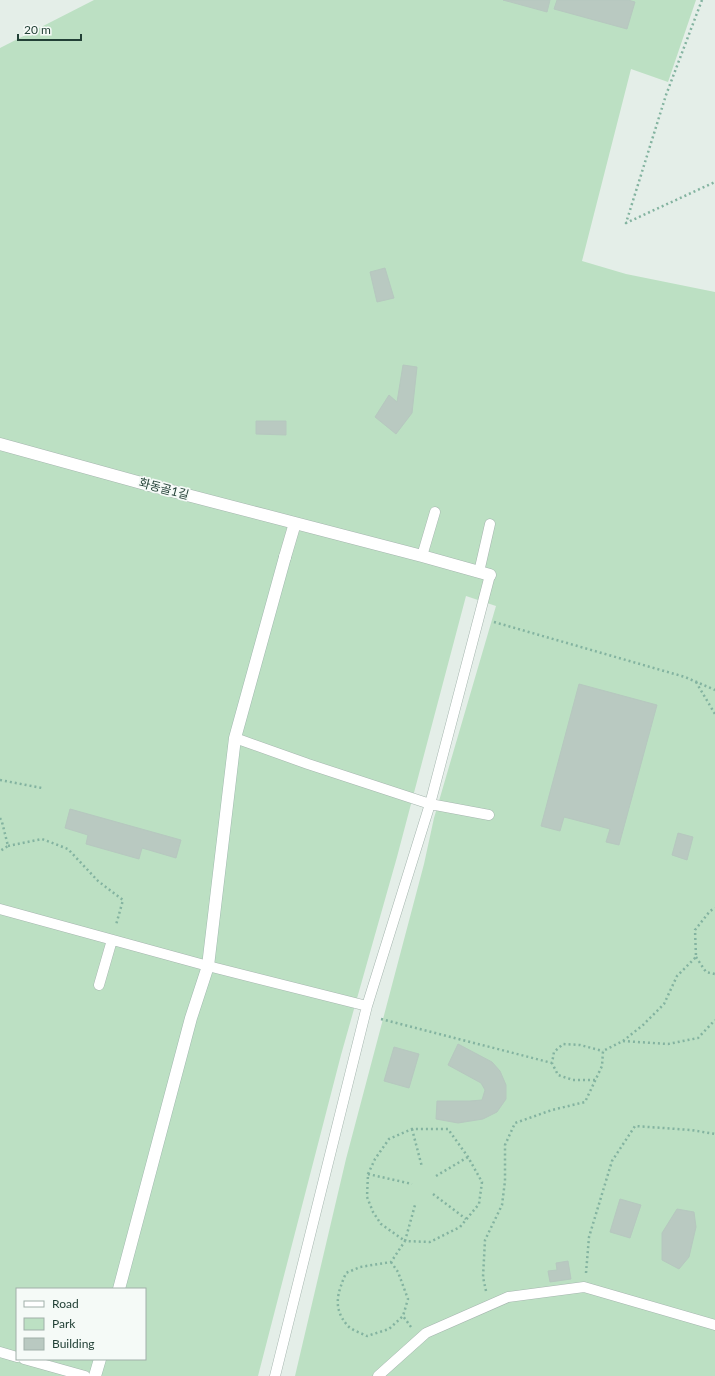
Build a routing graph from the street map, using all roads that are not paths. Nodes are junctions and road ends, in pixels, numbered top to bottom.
1 (0, 444) edge
2 (435, 512) dead end
3 (294, 523) junction
4 (490, 524) dead end
5 (422, 556) junction
6 (484, 573) junction
7 (235, 738) junction
8 (430, 804) junction
9 (489, 815) dead end
10 (0, 909) edge
11 (112, 940) junction
12 (208, 966) junction
13 (99, 985) dead end
14 (366, 1011) junction
15 (119, 1288) edge
16 (715, 1325) edge
17 (0, 1352) edge
18 (16, 1357) edge
19 (28, 1360) edge
20 (100, 1360) edge
21 (85, 1376) edge
22 (95, 1376) edge
23 (275, 1376) edge
24 (378, 1376) edge

1 - 3 street, 화동골1길
2 - 5 lane
3 - 5 street, 화동골1길
3 - 7 street
4 - 6 lane
5 - 6 street, 화동골1길
6 - 8 lane
7 - 8 lane
7 - 12 street
8 - 9 lane
8 - 14 lane
10 - 11 lane
11 - 12 lane
11 - 13 lane
12 - 14 lane
12 - 15 street
14 - 23 lane
16 - 24 lane
17 - 18 lane
19 - 21 lane
20 - 22 street

